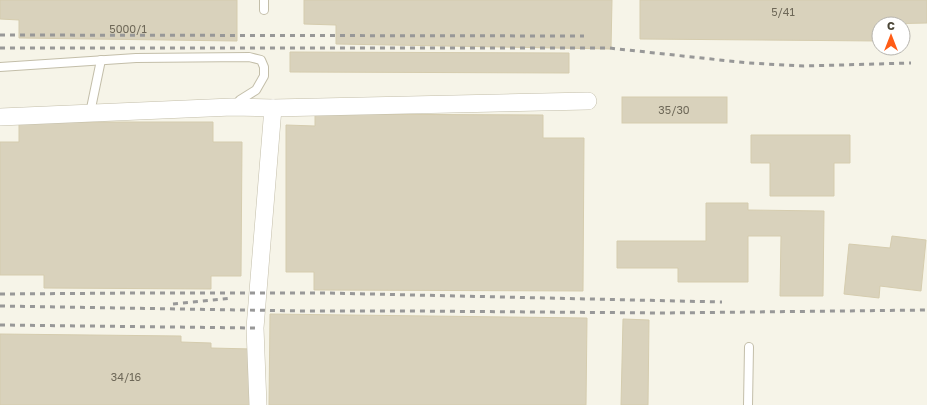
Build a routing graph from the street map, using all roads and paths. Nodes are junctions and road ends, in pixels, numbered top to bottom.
1 (264, 0) edge
2 (264, 10) dead end
3 (101, 60) junction
4 (0, 66) edge
5 (588, 101) dead end
6 (232, 107) junction
7 (273, 108) junction
8 (90, 113) junction
9 (0, 117) edge
10 (749, 347) dead end
11 (258, 405) edge
12 (748, 405) edge

1 - 2 lane
3 - 4 lane
3 - 6 lane
3 - 8 lane
5 - 7 street
6 - 7 street
6 - 8 street
7 - 11 street
8 - 9 street
10 - 12 lane

